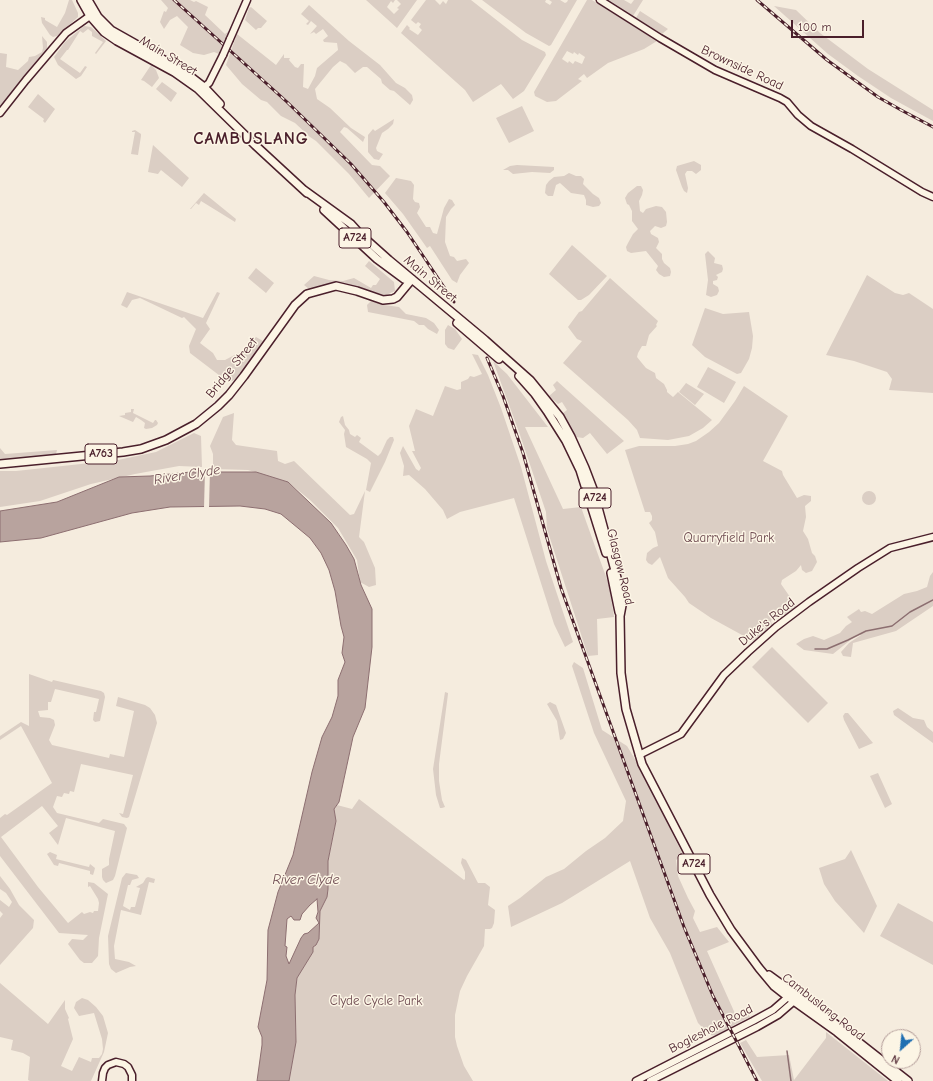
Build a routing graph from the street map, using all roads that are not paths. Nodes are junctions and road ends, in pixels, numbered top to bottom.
1 (81, 0) edge
2 (88, 0) edge
3 (247, 0) edge
4 (600, 0) edge
5 (92, 14) junction
6 (201, 88) junction
7 (0, 113) edge
8 (933, 197) edge
9 (411, 281) junction
10 (537, 392) joint
11 (0, 464) edge
12 (933, 537) edge
13 (638, 755) junction
14 (793, 997) junction
15 (101, 1080) edge
16 (132, 1081) edge
17 (636, 1081) edge
18 (650, 1081) edge
19 (898, 1081) edge
20 (908, 1081) edge

1 - 5 main road, A724
2 - 5 main road, A724
3 - 6 street, bridge
4 - 8 street, Brownside Road
5 - 6 main road, Main Street / A724
5 - 7 street
6 - 9 main road, Main Street / A724
9 - 10 main road, Main Street / A724
9 - 11 main road, Bridge Street / A763
10 - 13 main road, Glasgow Road / A724
12 - 13 street, Duke's Road
13 - 14 main road, A724
14 - 17 street, Bogleshole Road
14 - 18 street, Bogleshole Road
14 - 19 main road, Cambuslang Road / A724
14 - 20 main road, A724
15 - 16 street

